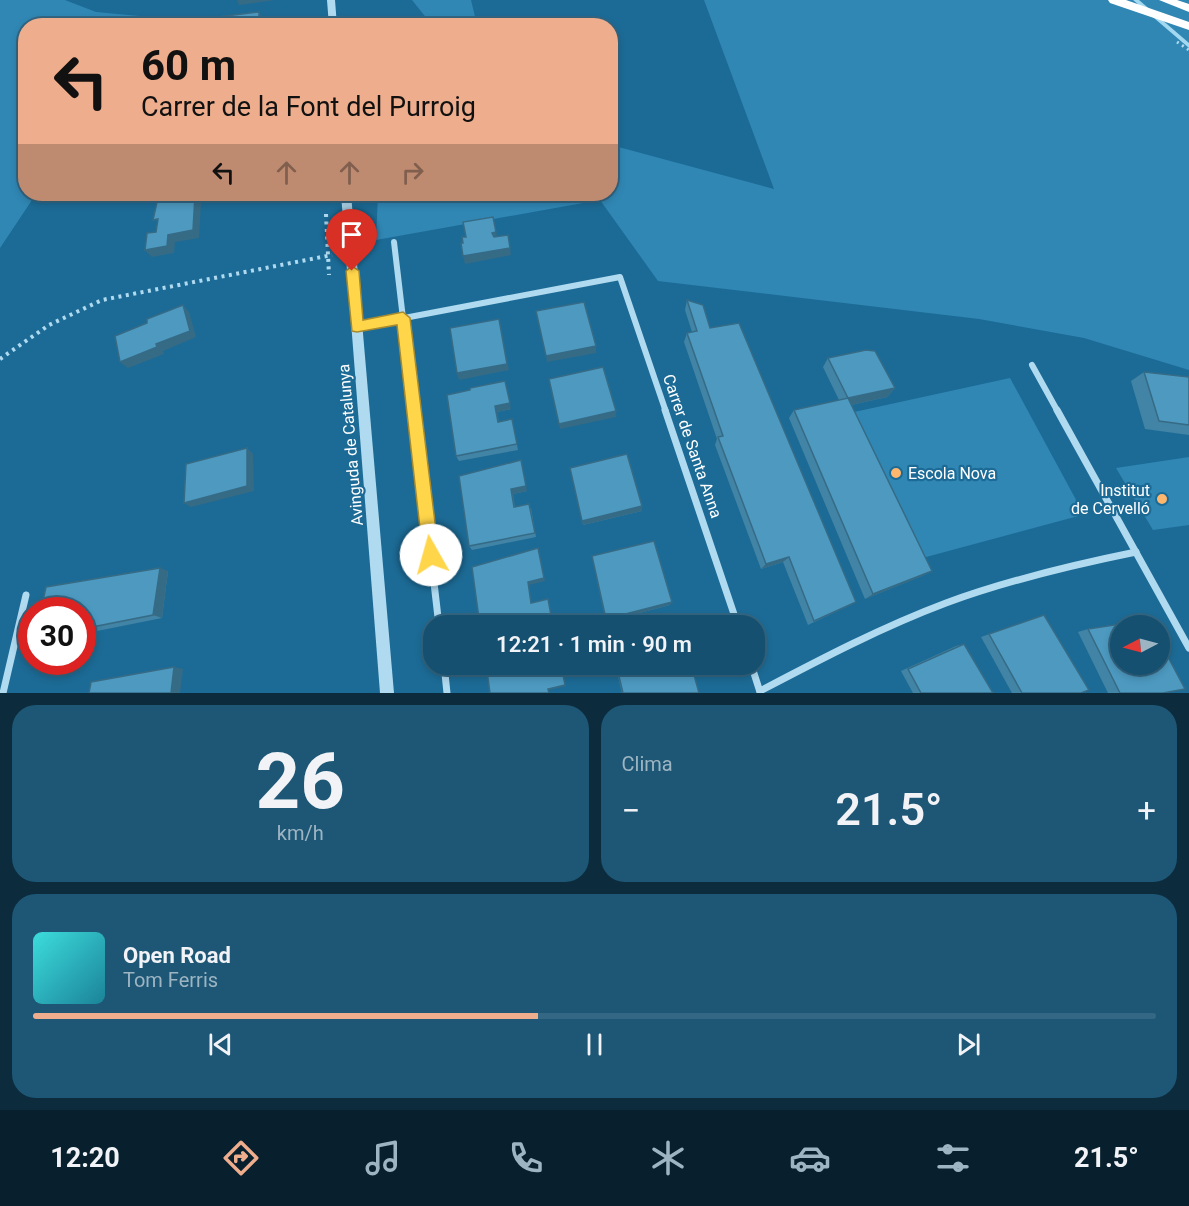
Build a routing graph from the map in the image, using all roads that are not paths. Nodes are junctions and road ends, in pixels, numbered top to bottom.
1 (331, 0) edge
2 (1114, 0) edge
3 (1165, 0) edge
4 (1189, 8) edge
5 (332, 18) edge
6 (1189, 26) edge
7 (347, 201) edge
8 (394, 242) dead end
9 (403, 318) junction
10 (357, 327) junction
11 (1032, 365) dead end
12 (1136, 552) junction
13 (26, 595) dead end
14 (438, 615) edge
15 (734, 615) edge
16 (1189, 648) edge
17 (445, 675) edge
18 (755, 675) edge
19 (760, 692) edge
20 (3, 693) edge
21 (387, 693) edge
22 (447, 693) edge

1 - 5 street
2 - 6 highway
3 - 4 highway
7 - 10 street, Avinguda de Catalunya
8 - 9 street
9 - 10 street
9 - 14 street
9 - 15 street, Carrer de Santa Anna
10 - 21 street, Avinguda de Catalunya
11 - 12 street
12 - 16 street
12 - 19 street
13 - 20 street
17 - 22 street
18 - 19 street

